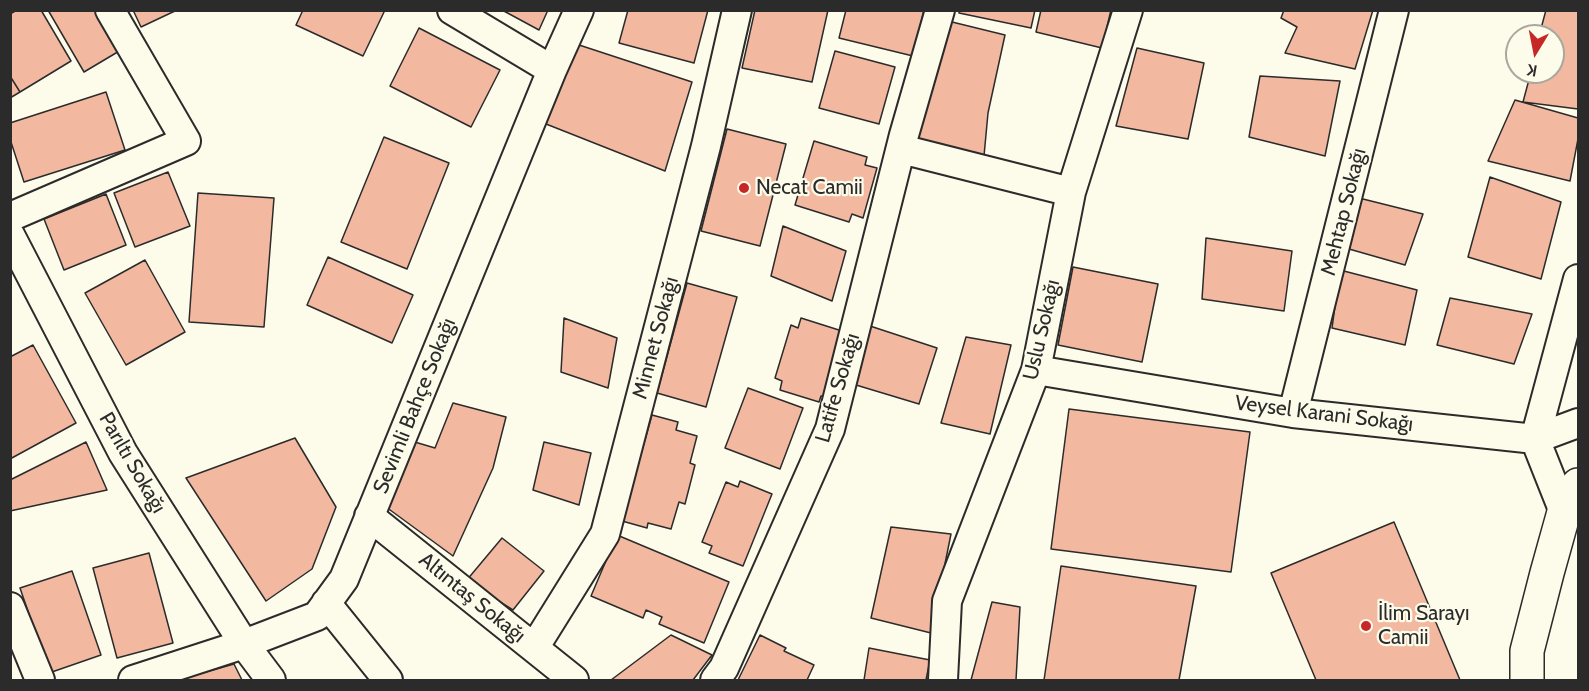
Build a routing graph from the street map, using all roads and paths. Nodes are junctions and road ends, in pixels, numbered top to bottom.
1 (110, 10) edge
2 (452, 10) edge
3 (579, 10) edge
4 (737, 10) edge
5 (940, 10) edge
6 (1128, 10) edge
7 (1394, 10) edge
8 (552, 70) junction
9 (901, 149) junction
10 (1071, 192) junction
11 (10, 217) edge
12 (10, 235) edge
13 (1578, 279) edge
14 (1036, 370) junction
15 (1293, 413) junction
16 (1578, 423) edge
17 (1535, 439) junction
18 (1571, 499) edge
19 (369, 516) junction
20 (326, 603) junction
21 (10, 607) edge
22 (244, 644) junction
23 (534, 648) junction
24 (1523, 671) edge
25 (40, 681) edge
26 (133, 681) edge
27 (271, 681) edge
28 (388, 681) edge
29 (574, 681) edge
30 (715, 681) edge
31 (943, 681) edge

1 - 11 street
2 - 8 street
3 - 8 street, Sevimli Bahçe Sokağı
4 - 23 street, Minnet Sokağı
5 - 9 street, Latife Sokağı
6 - 10 street, Uslu Sokağı
7 - 15 street, Mehtap Sokağı
8 - 19 street, Sevimli Bahçe Sokağı
9 - 10 street
9 - 30 street, Latife Sokağı
10 - 14 street, Uslu Sokağı
12 - 22 street, Parıltı Sokağı
13 - 17 street
14 - 15 street, Veysel Karani Sokağı
14 - 31 street, Uslu Sokağı
15 - 17 street, Veysel Karani Sokağı
16 - 17 street
17 - 18 street
18 - 24 main road
19 - 20 street, Sevimli Bahçe Sokağı
19 - 23 street, Altıntaş Sokağı
20 - 22 street, Sevimli Bahçe Sokağı
20 - 28 street
21 - 25 street
22 - 26 street, Sevimli Bahçe Sokağı
22 - 27 street, Parıltı Sokağı
23 - 29 street, Altıntaş Sokağı

